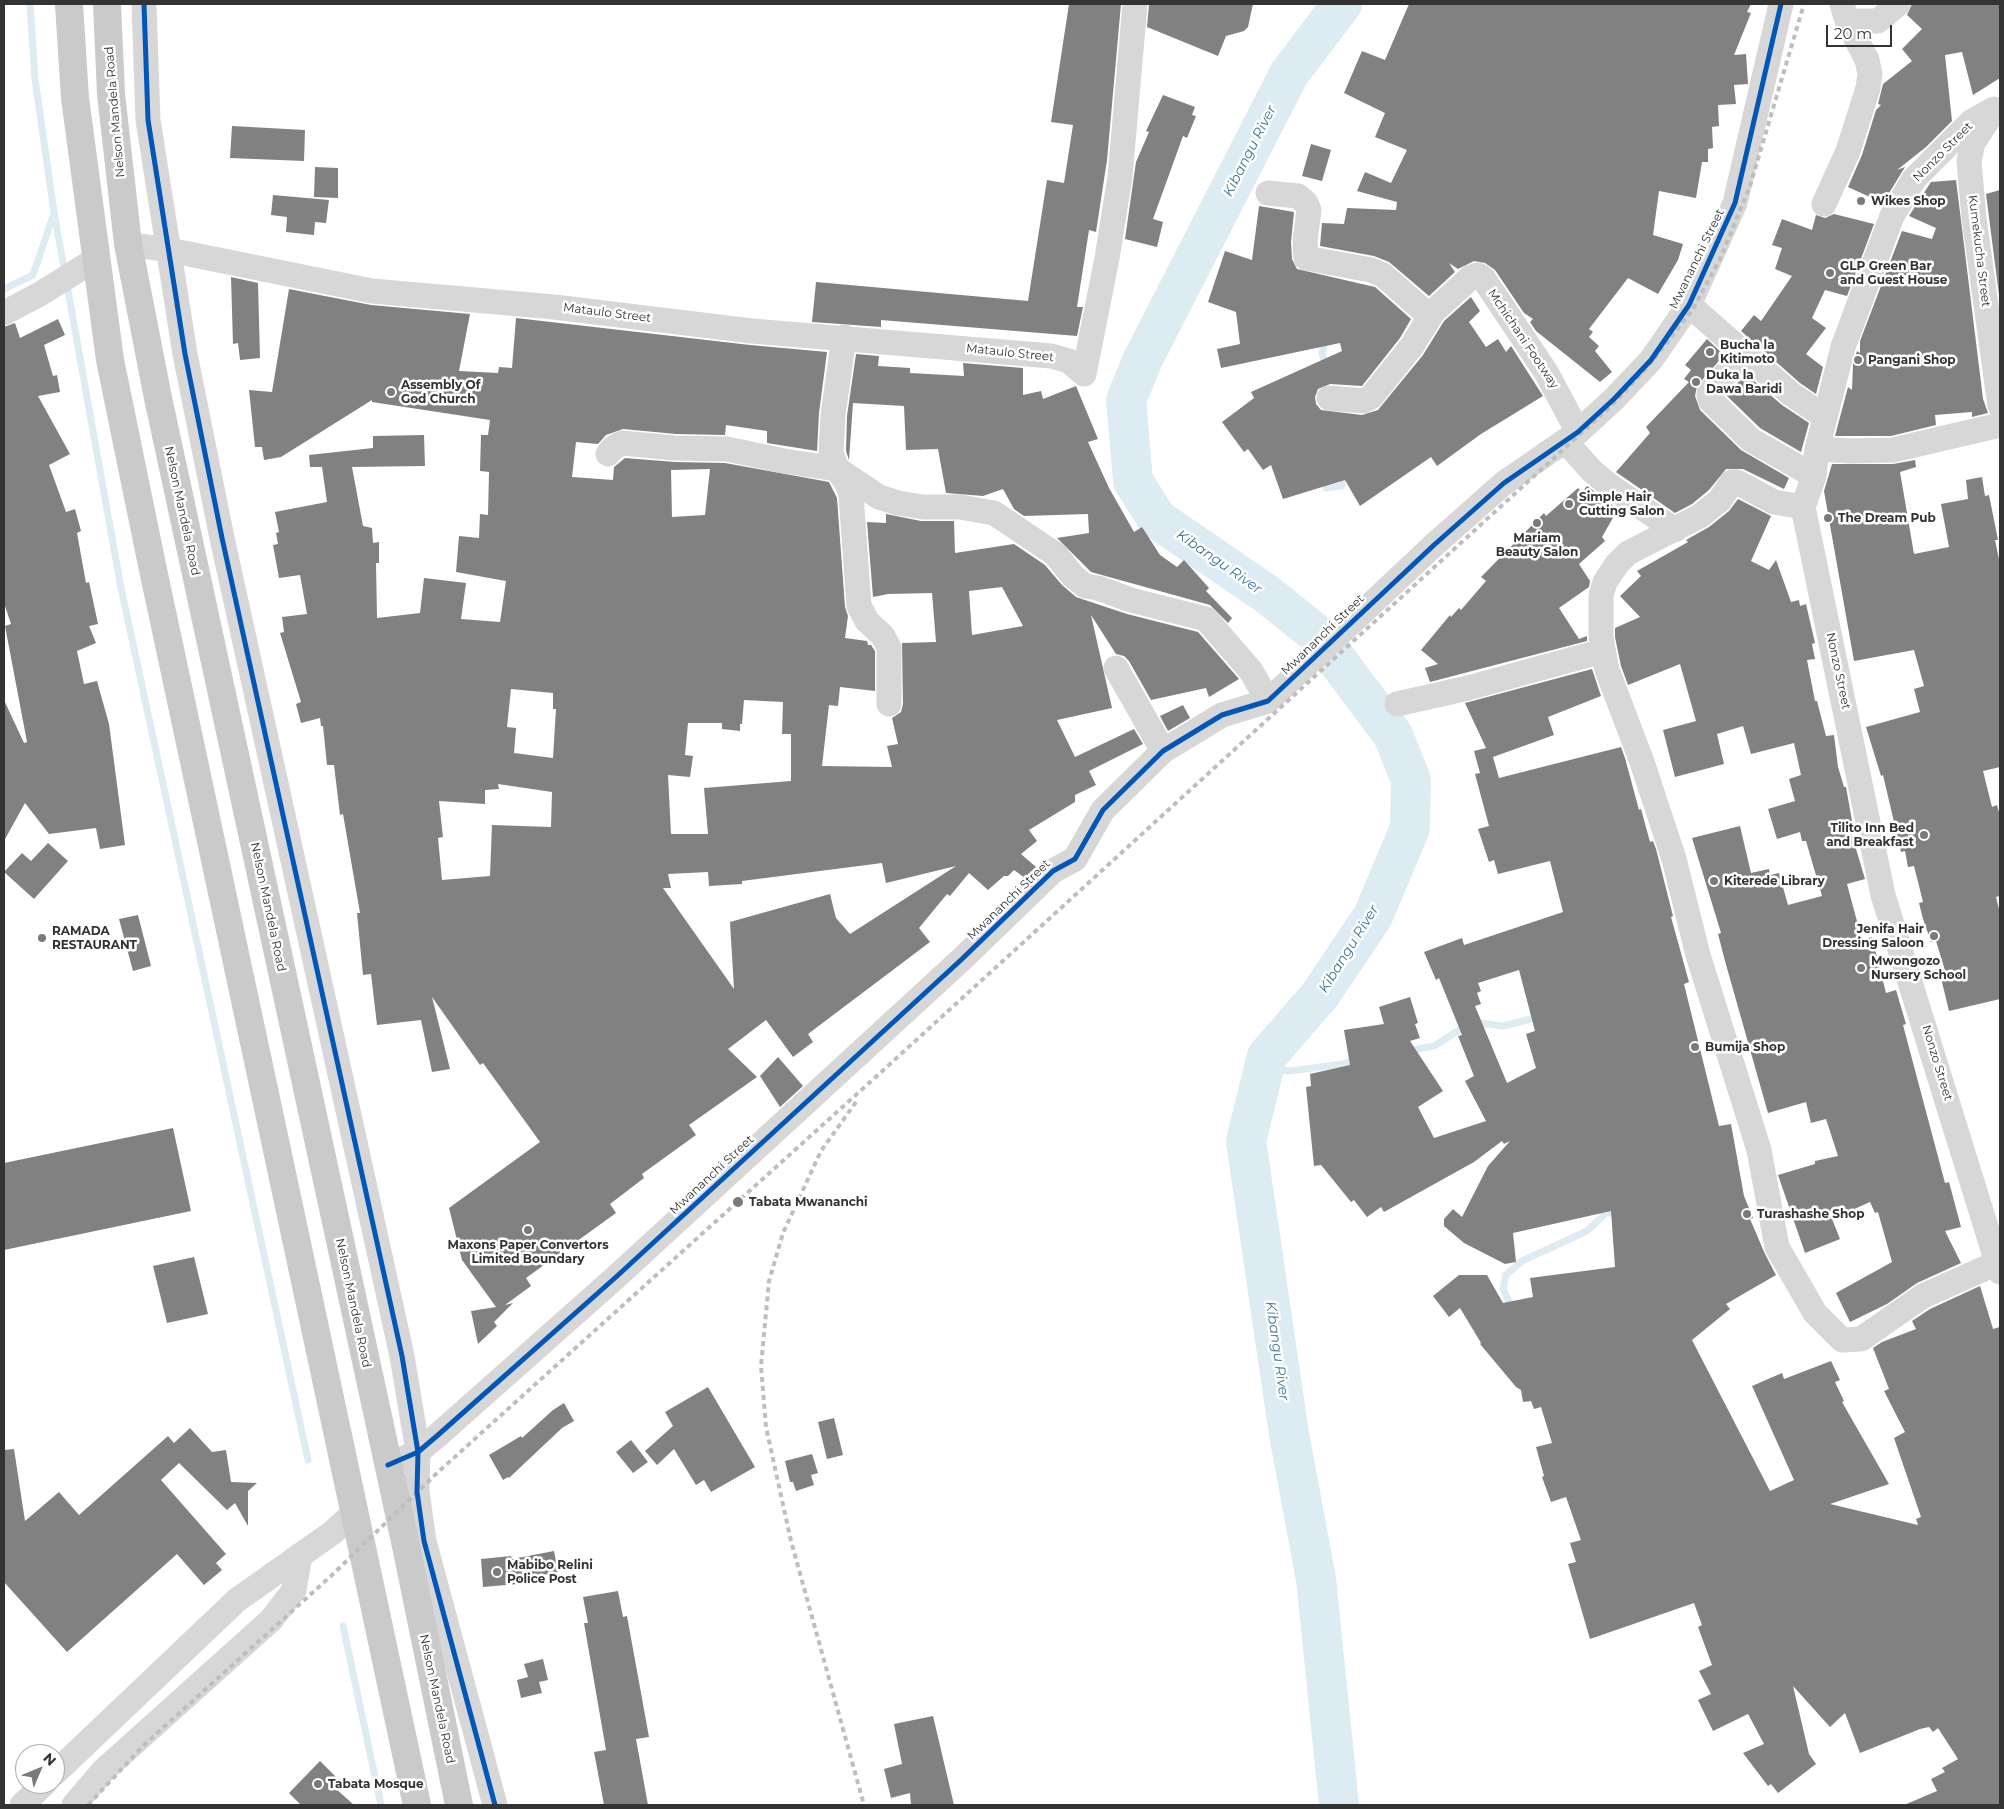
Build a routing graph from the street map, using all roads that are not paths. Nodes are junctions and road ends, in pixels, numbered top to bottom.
1 (69, 4) edge
2 (107, 4) edge
3 (144, 4) edge
4 (1135, 4) edge
5 (1781, 4) edge
6 (1898, 4) edge
7 (1844, 12) edge
8 (1997, 106) edge
9 (1268, 193) dead end
10 (1824, 204) dead end
11 (128, 244) junction
12 (169, 250) junction
13 (96, 259) junction
14 (1689, 305) junction
15 (1433, 312) junction
16 (4, 313) edge
17 (844, 337) junction
18 (1744, 355) junction
19 (1329, 398) dead end
20 (2000, 406) edge
21 (1825, 417) junction
22 (2000, 425) edge
23 (1572, 436) junction
24 (1817, 449) junction
25 (608, 454) dead end
26 (837, 469) junction
27 (1814, 476) junction
28 (1803, 507) junction
29 (1675, 530) junction
30 (1603, 651) junction
31 (1116, 668) dead end
32 (1268, 700) junction
33 (889, 704) dead end
34 (1397, 704) dead end
35 (1164, 750) junction
36 (1999, 1268) edge
37 (418, 1452) junction
38 (388, 1465) junction
39 (354, 1513) junction
40 (300, 1555) junction
41 (65, 1763) edge
42 (34, 1794) edge
43 (22, 1805) edge
44 (74, 1805) edge
45 (417, 1805) edge
46 (459, 1805) edge
47 (495, 1805) edge

1 - 13 main road
2 - 11 main road, Nelson Mandela Road
3 - 12 street
4 - 17 street, Mataulo Street
5 - 14 street, Mwananchi Street
6 - 7 street
7 - 10 street
8 - 20 street, Kumekucha Street
8 - 21 street, Nonzo Street
9 - 15 street
11 - 12 street, Mataulo Street
11 - 38 main road, Nelson Mandela Road
12 - 17 street, Mataulo Street
12 - 37 street
13 - 16 street
13 - 39 main road
14 - 18 street
14 - 23 street, Mwananchi Street
15 - 19 street, Mchichani Footway
15 - 23 street, Mchichani Footway
17 - 26 street
18 - 21 street
18 - 27 street
21 - 24 street, Nonzo Street
22 - 24 street
23 - 29 street
23 - 32 street, Mwananchi Street
24 - 27 street, Nonzo Street
25 - 26 street
26 - 32 street
26 - 33 street
27 - 28 street, Nonzo Street
28 - 29 street
28 - 36 street, Nonzo Street
29 - 30 street
30 - 34 street
30 - 36 street
31 - 35 street
32 - 35 street, Mwananchi Street
35 - 37 street, Mwananchi Street
37 - 38 street, Mwananchi Street
37 - 47 street
38 - 46 main road, Nelson Mandela Road
39 - 40 street
39 - 45 main road
40 - 41 street
40 - 44 street
42 - 43 street

